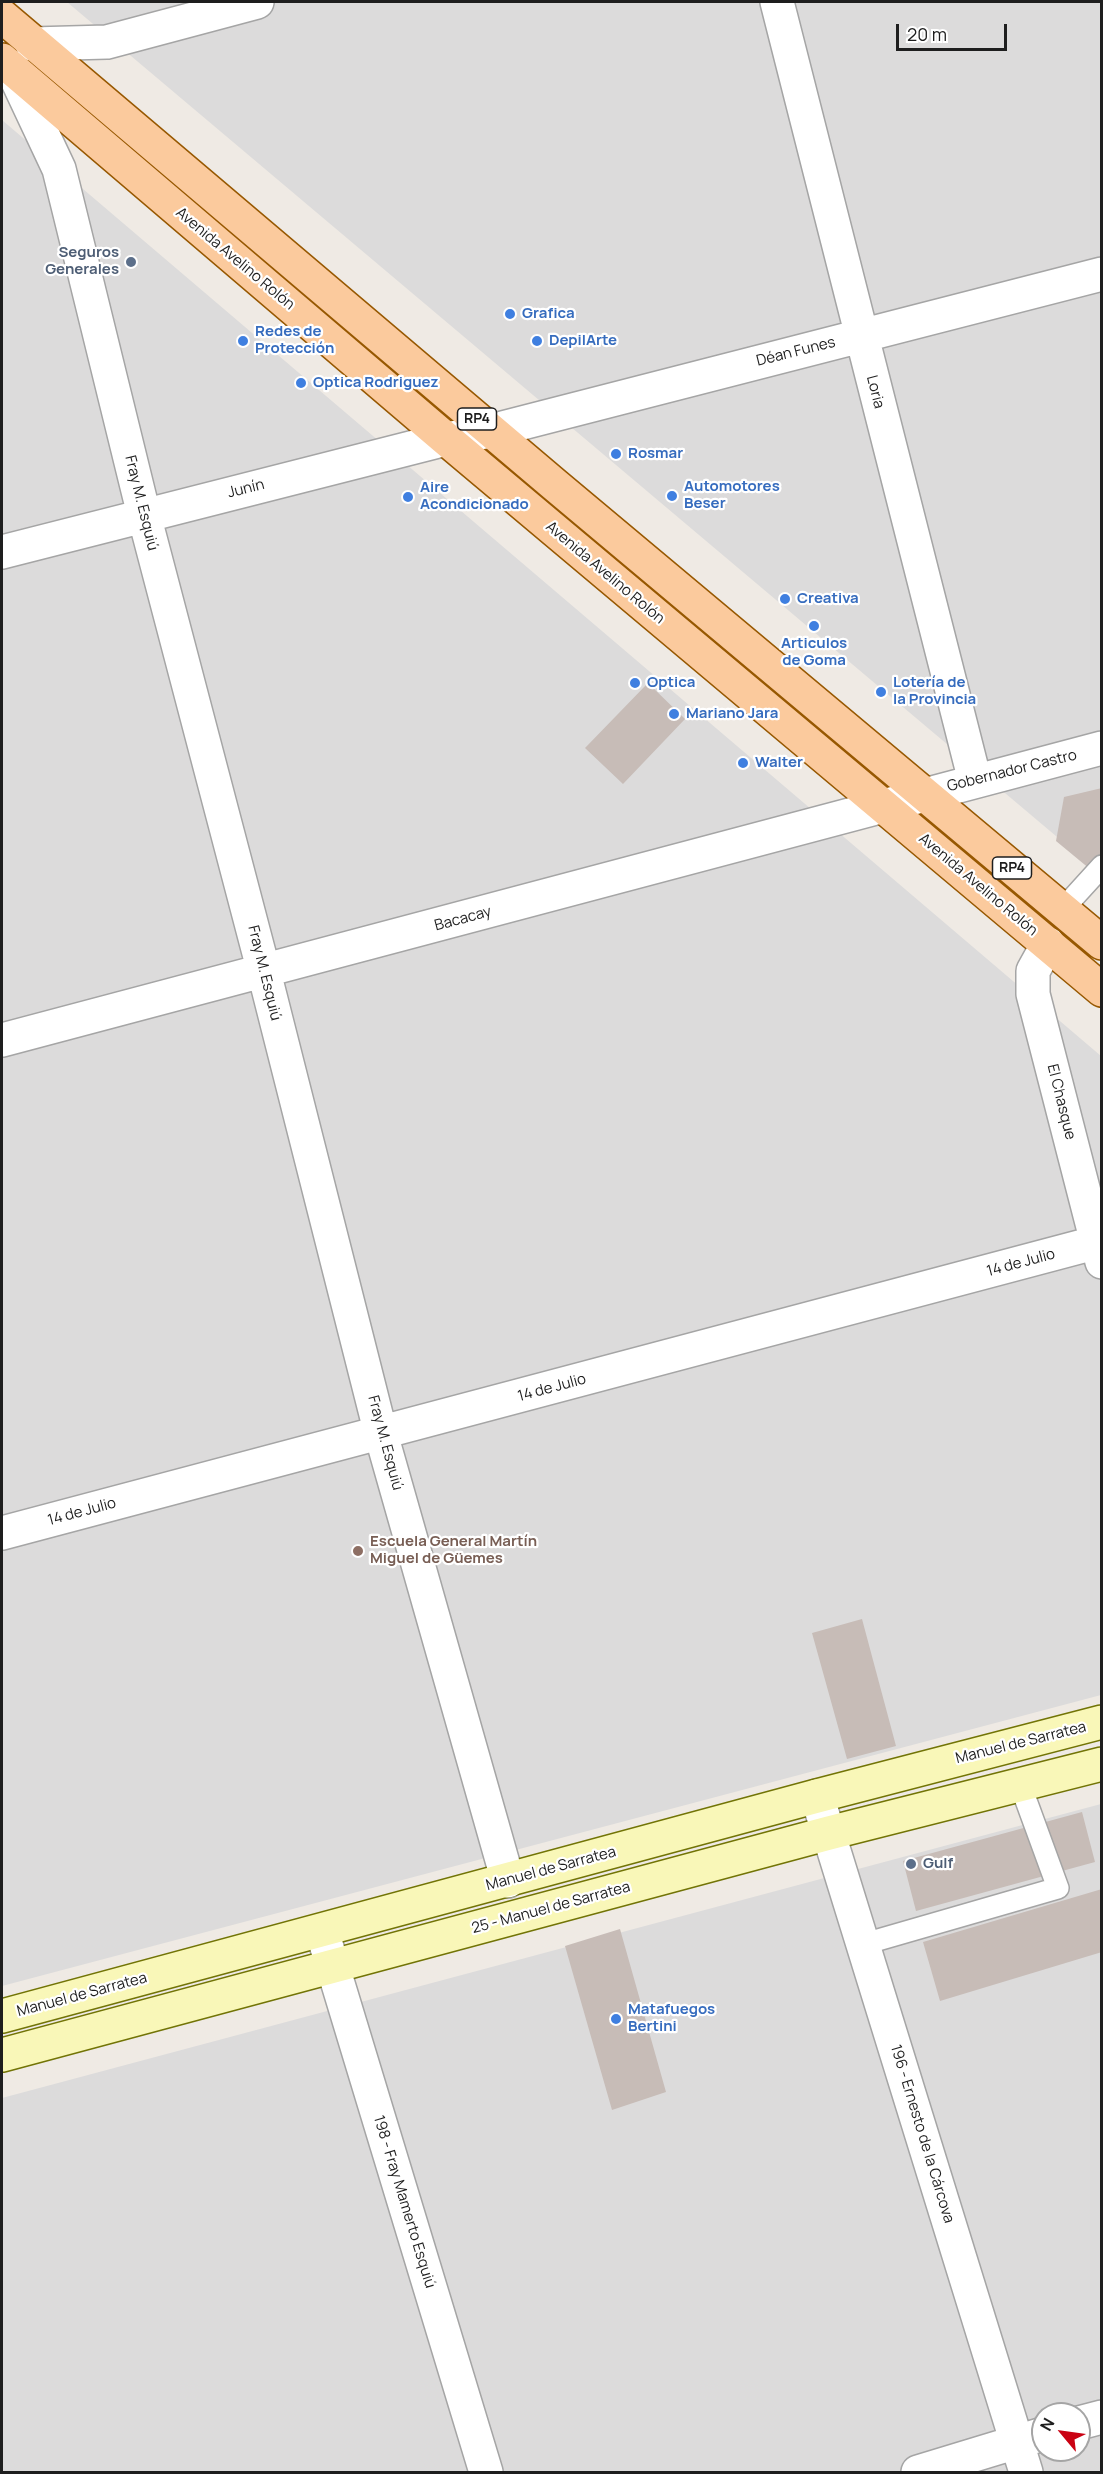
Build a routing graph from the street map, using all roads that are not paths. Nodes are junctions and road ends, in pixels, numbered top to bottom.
1 (10, 2) edge
2 (257, 2) edge
3 (777, 2) edge
4 (2, 16) edge
5 (32, 44) junction
6 (5, 66) edge
7 (1101, 274) edge
8 (860, 336) junction
9 (491, 431) junction
10 (446, 439) junction
11 (144, 515) junction
12 (2, 552) edge
13 (1101, 748) edge
14 (975, 781) junction
15 (923, 794) junction
16 (882, 806) junction
17 (1101, 866) edge
18 (1062, 910) junction
19 (1101, 943) edge
20 (1048, 944) junction
21 (264, 972) junction
22 (1101, 990) edge
23 (2, 1040) edge
24 (1100, 1249) edge
25 (381, 1434) junction
26 (2, 1533) edge
27 (1101, 1722) edge
28 (1101, 1764) edge
29 (1020, 1784) junction
30 (818, 1796) junction
31 (829, 1833) junction
32 (508, 1881) junction
33 (322, 1931) junction
34 (864, 1944) junction
35 (333, 1966) junction
36 (2, 2016) edge
37 (2, 2055) edge
38 (1029, 2438) edge
39 (486, 2472) edge
40 (918, 2472) edge
41 (1026, 2472) edge

1 - 5 street
2 - 5 street
3 - 8 street, Loria
4 - 5 main road, RP4
5 - 6 street
5 - 9 main road, RP4
6 - 10 main road, Avenida Avelino Rolón / RP4
6 - 11 street, Fray M. Esquiú
7 - 8 street, Déan Funes
8 - 9 street, Déan Funes
8 - 14 street, Loria
9 - 10 street, Junín
9 - 15 main road, RP4
10 - 11 street, Junín
10 - 16 main road, Avenida Avelino Rolón / RP4
11 - 12 street, Junín
11 - 21 street, Fray M. Esquiú
13 - 14 street, Gobernador Castro
14 - 15 street, Gobernador Castro
15 - 16 street, Bacacay
15 - 18 main road, RP4
16 - 20 main road, Avenida Avelino Rolón / RP4
16 - 21 street, Bacacay
17 - 18 lane
18 - 19 main road, RP4
20 - 22 main road, Avenida Avelino Rolón / RP4
20 - 24 street, El Chasque
21 - 23 street, Bacacay
21 - 25 street, Fray M. Esquiú
24 - 25 street, 14 de Julio
25 - 26 street, 14 de Julio
25 - 32 street, Fray M. Esquiú
27 - 30 main road, Manuel de Sarratea
28 - 29 main road, 25 - Manuel de Sarratea
29 - 31 main road, 25 - Manuel de Sarratea
29 - 34 lane
30 - 31 street, 196 - Ernesto de la Cárcova
30 - 32 main road, Manuel de Sarratea
31 - 34 street, 196 - Ernesto de la Cárcova
31 - 35 main road, 25 - Manuel de Sarratea
32 - 33 main road, Manuel de Sarratea
33 - 35 street, 198 - Fray Mamerto Esquiú
33 - 36 main road, Manuel de Sarratea
34 - 38 street, 196 - Ernesto de la Cárcova
35 - 37 main road, 25 - Manuel de Sarratea
35 - 39 street, 198 - Fray Mamerto Esquiú
38 - 40 street
38 - 41 street, 196 - Ernesto de la Cárcova

